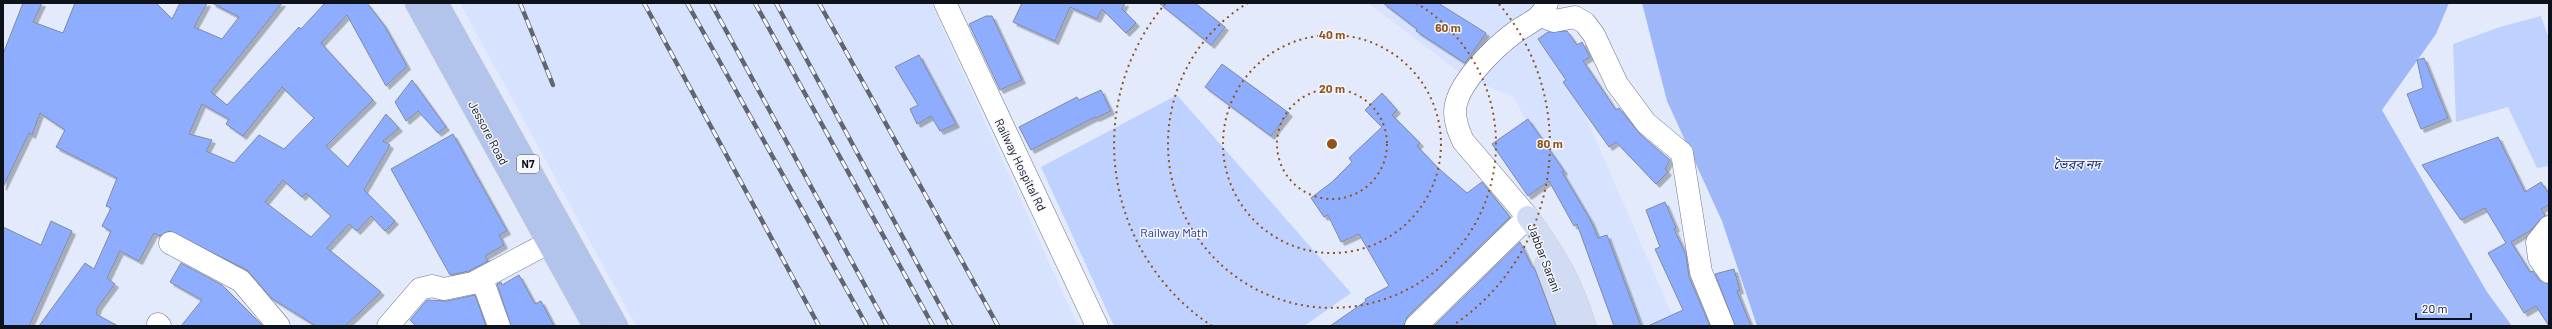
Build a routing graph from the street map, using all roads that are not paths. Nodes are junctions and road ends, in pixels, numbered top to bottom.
1 (416, 3) edge
2 (437, 3) edge
3 (945, 3) edge
4 (1544, 10) edge
5 (1528, 216) junction
6 (2549, 227) edge
7 (554, 238) junction
8 (170, 243) dead end
9 (2549, 272) edge
10 (482, 279) junction
11 (279, 326) edge
12 (388, 326) edge
13 (499, 326) edge
14 (594, 326) edge
15 (617, 326) edge
16 (1097, 326) edge
17 (1416, 326) edge
18 (1569, 326) edge
19 (1585, 326) edge
20 (1723, 326) edge

1 - 7 highway, Jessore Road / N7
2 - 7 highway, N7
3 - 16 street, Railway Hospital Rd
4 - 5 street
4 - 20 street
5 - 17 street
5 - 18 main road, Jabbar Sarani
5 - 19 main road, Jabbar Sarani
6 - 9 street
7 - 10 street
7 - 14 highway, Jessore Road / N7
7 - 15 highway, N7
8 - 11 street
10 - 12 street
10 - 13 street

